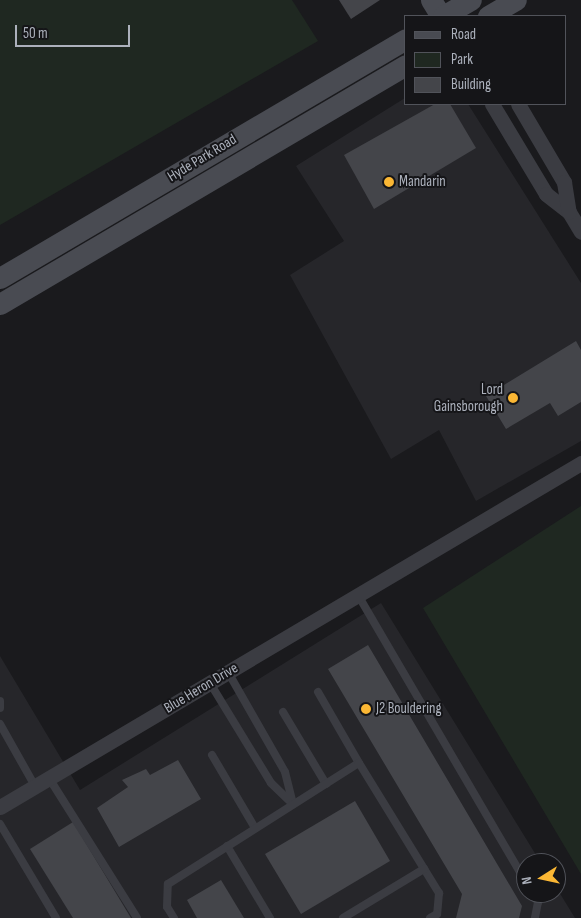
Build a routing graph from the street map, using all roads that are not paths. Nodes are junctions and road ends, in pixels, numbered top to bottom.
1 (431, 0) edge
2 (516, 0) edge
3 (456, 9) edge
4 (490, 15) edge
5 (404, 40) edge
6 (404, 66) edge
7 (493, 105) edge
8 (519, 105) edge
9 (568, 212) junction
10 (581, 232) edge
11 (0, 278) edge
12 (0, 304) edge
13 (581, 463) edge
14 (358, 595) junction
15 (228, 672) junction
16 (210, 683) junction
17 (318, 692) dead end
18 (0, 701) edge
19 (0, 708) edge
20 (283, 712) dead end
21 (0, 724) edge
22 (212, 756) dead end
23 (359, 763) junction
24 (49, 778) junction
25 (326, 784) junction
26 (35, 786) junction
27 (293, 804) junction
28 (0, 807) edge
29 (0, 824) edge
30 (256, 828) junction
31 (227, 846) junction
32 (516, 865) edge
33 (424, 869) junction
34 (538, 903) edge
35 (56, 918) edge
36 (137, 918) edge
37 (174, 918) edge
38 (270, 918) edge
39 (342, 918) edge
40 (430, 918) edge
41 (535, 918) edge

1 - 3 main road
2 - 4 main road
5 - 11 main road, Hyde Park Road
6 - 12 main road, Hyde Park Road
7 - 9 street
8 - 9 street
9 - 10 street
13 - 14 street, Blue Heron Drive
14 - 15 street, Blue Heron Drive
14 - 32 lane
15 - 16 street, Blue Heron Drive
15 - 27 lane
16 - 24 street, Blue Heron Drive
16 - 27 lane
17 - 23 lane
18 - 19 lane
20 - 25 lane
21 - 26 lane
22 - 30 lane
23 - 25 lane
23 - 33 lane
24 - 26 street, Blue Heron Drive
24 - 36 lane
25 - 27 lane
26 - 28 street, Blue Heron Drive
27 - 30 lane
29 - 35 lane
30 - 31 lane
31 - 37 lane
31 - 38 lane
33 - 39 lane
33 - 40 lane
34 - 41 lane

